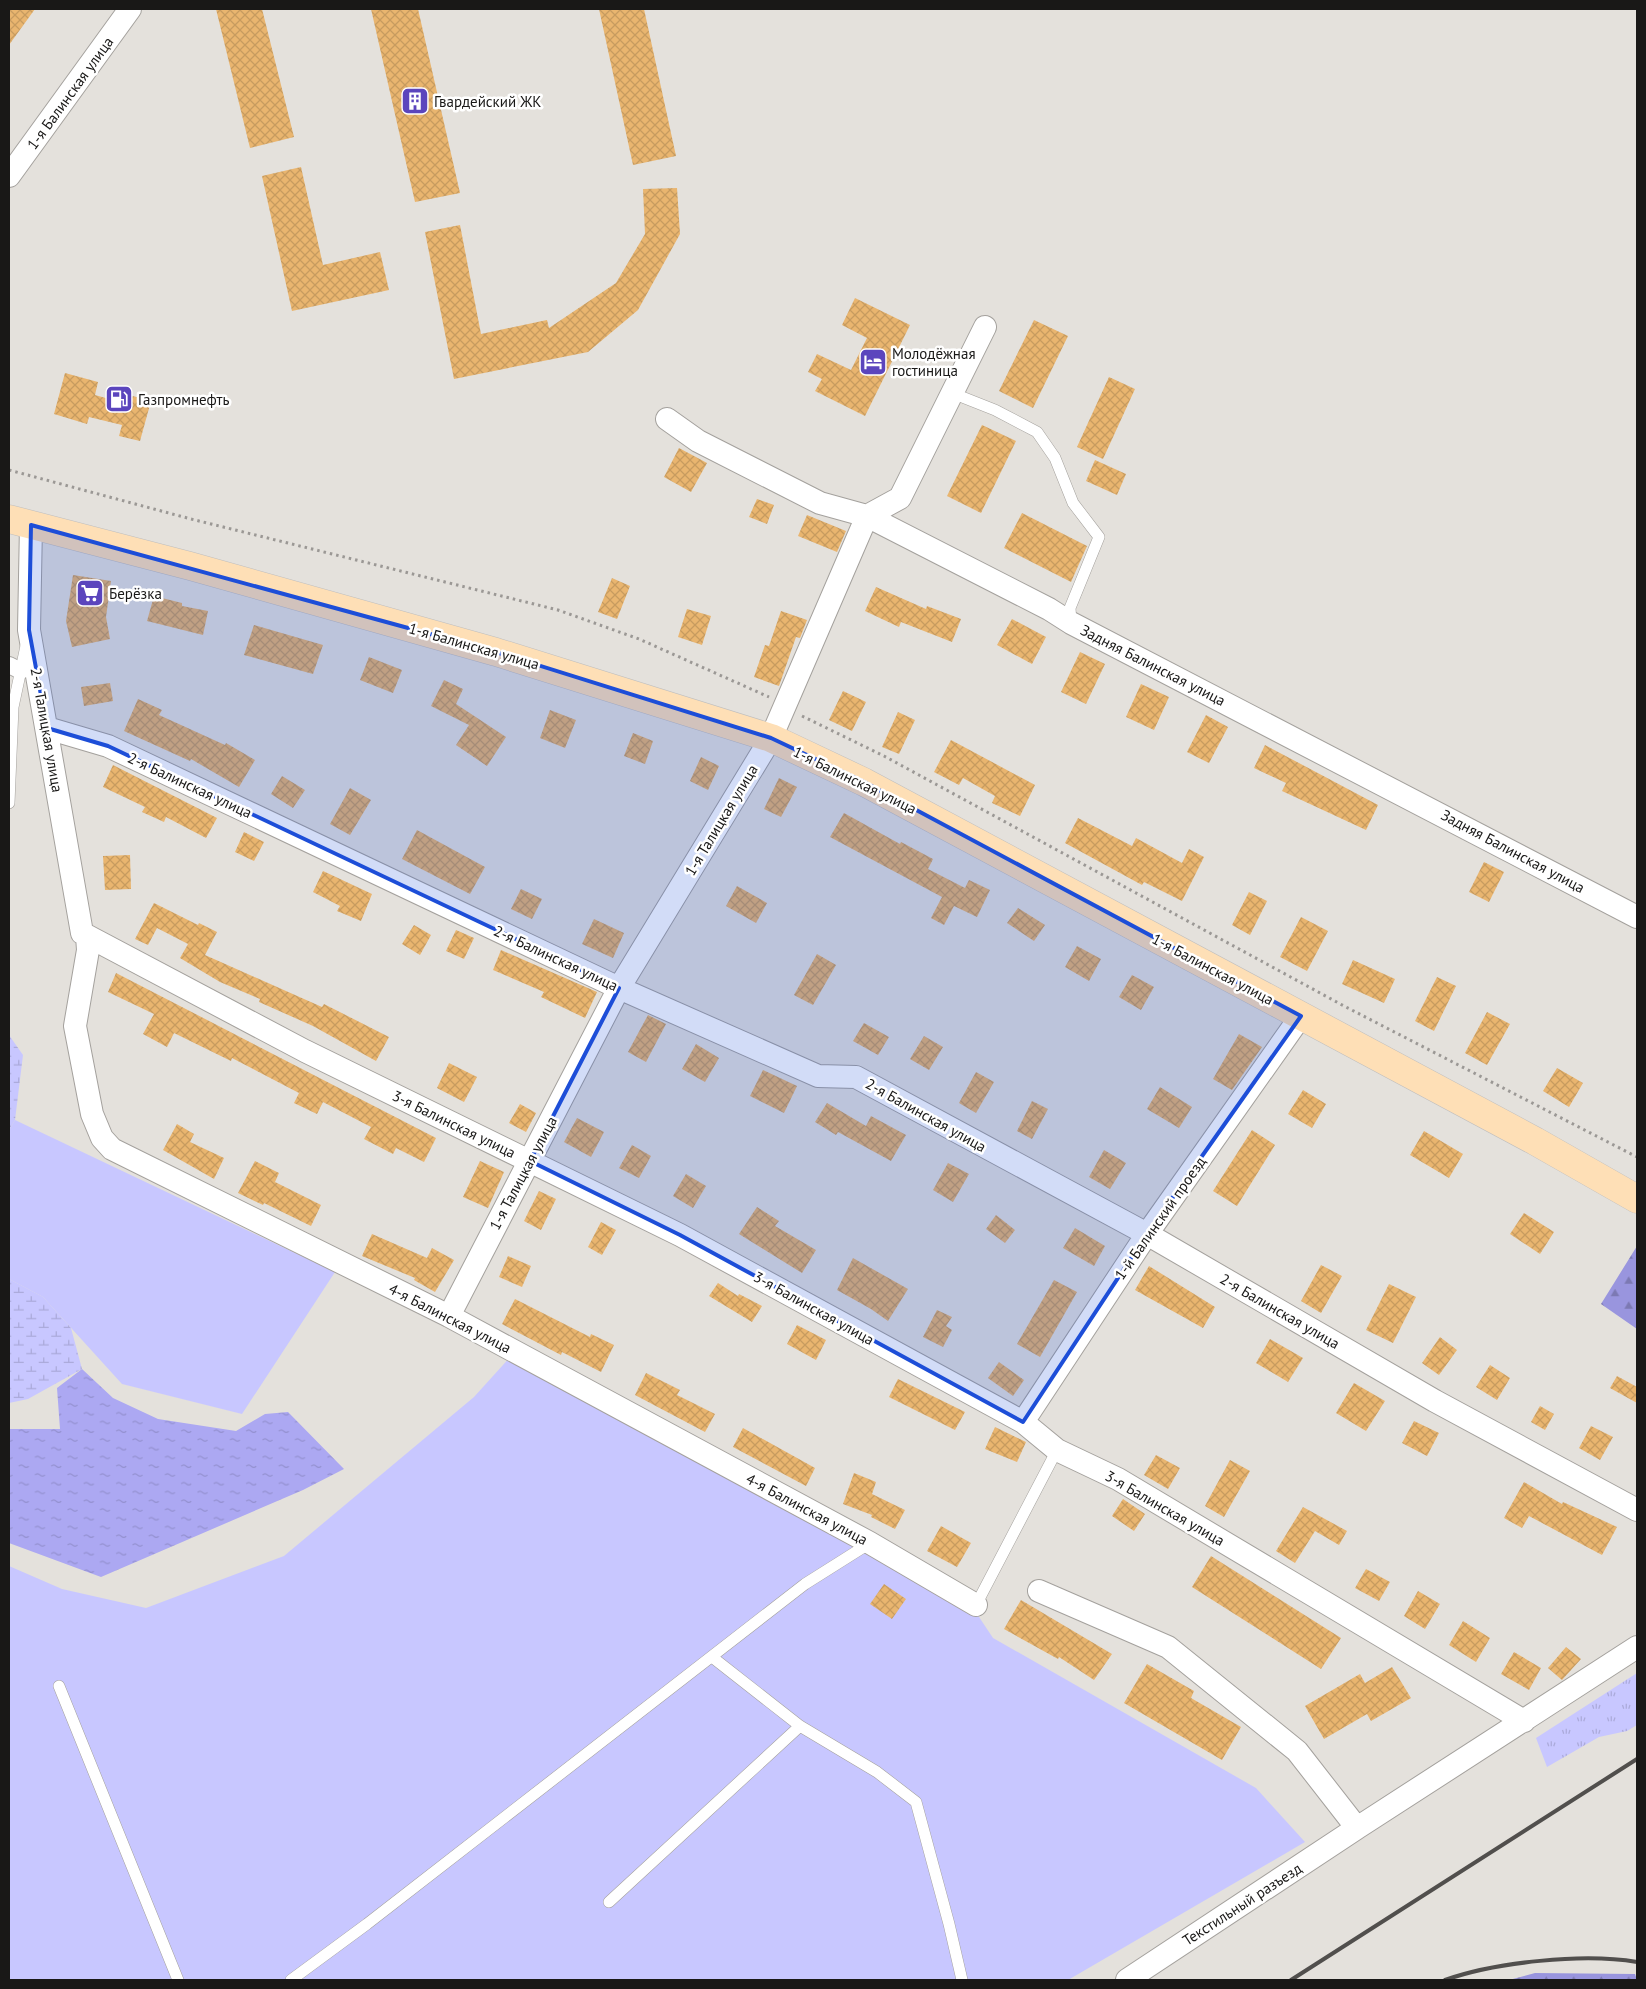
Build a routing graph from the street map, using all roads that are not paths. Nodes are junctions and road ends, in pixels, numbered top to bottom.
1 (130, 9) edge
2 (9, 176) edge
3 (985, 327) dead end
4 (952, 393) junction
5 (667, 419) dead end
6 (867, 516) junction
7 (20, 522) edge
8 (1071, 623) junction
9 (29, 630) junction
10 (15, 668) edge
11 (47, 728) junction
12 (771, 738) junction
13 (9, 803) edge
14 (1637, 917) edge
15 (85, 934) junction
16 (619, 988) junction
17 (1301, 1016) junction
18 (530, 1161) junction
19 (1637, 1199) edge
20 (1147, 1234) junction
21 (449, 1316) junction
22 (1023, 1422) junction
23 (1057, 1450) junction
24 (1637, 1510) edge
25 (870, 1543) junction
26 (1039, 1591) dead end
27 (976, 1605) joint
28 (1637, 1647) edge
29 (712, 1657) junction
30 (59, 1686) dead end
31 (1524, 1721) junction
32 (800, 1726) junction
33 (1358, 1828) junction
34 (609, 1902) dead end
35 (178, 1980) edge
36 (291, 1980) edge
37 (962, 1980) edge
38 (1127, 1980) edge

1 - 2 street, 1-я Балинская улица
3 - 4 street
4 - 6 street
4 - 8 lane
5 - 6 street, Задняя Балинская улица
6 - 8 street, Задняя Балинская улица
6 - 12 street, 1-я Талицкая улица
7 - 9 street, 2-я Талицкая улица
7 - 12 main road, 1-я Балинская улица
8 - 14 street, Задняя Балинская улица
9 - 10 lane
9 - 11 street, 2-я Талицкая улица
10 - 13 lane
11 - 15 street, 2-я Талицкая улица
11 - 16 street, 2-я Балинская улица
12 - 16 street, 1-я Талицкая улица
12 - 17 main road, 1-я Балинская улица
15 - 18 street, 3-я Балинская улица
15 - 21 street, 4-я Балинская улица
16 - 18 street, 1-я Талицкая улица
16 - 20 street, 2-я Балинская улица
17 - 19 main road, 1-я Балинская улица
17 - 20 street, 1-й Балинский проезд
18 - 21 street, 1-я Талицкая улица
18 - 22 street, 3-я Балинская улица
20 - 22 street, 1-й Балинский проезд
20 - 24 street, 2-я Балинская улица
21 - 25 street, 4-я Балинская улица
22 - 23 street, 3-я Балинская улица
23 - 27 lane
23 - 31 street, 3-я Балинская улица
25 - 27 street, 4-я Балинская улица
25 - 29 lane
26 - 33 street
28 - 31 street, Текстильный разъезд
29 - 32 lane
29 - 36 lane
30 - 35 lane
31 - 33 street, Текстильный разъезд
32 - 34 lane
32 - 37 lane
33 - 38 street, Текстильный разъезд

